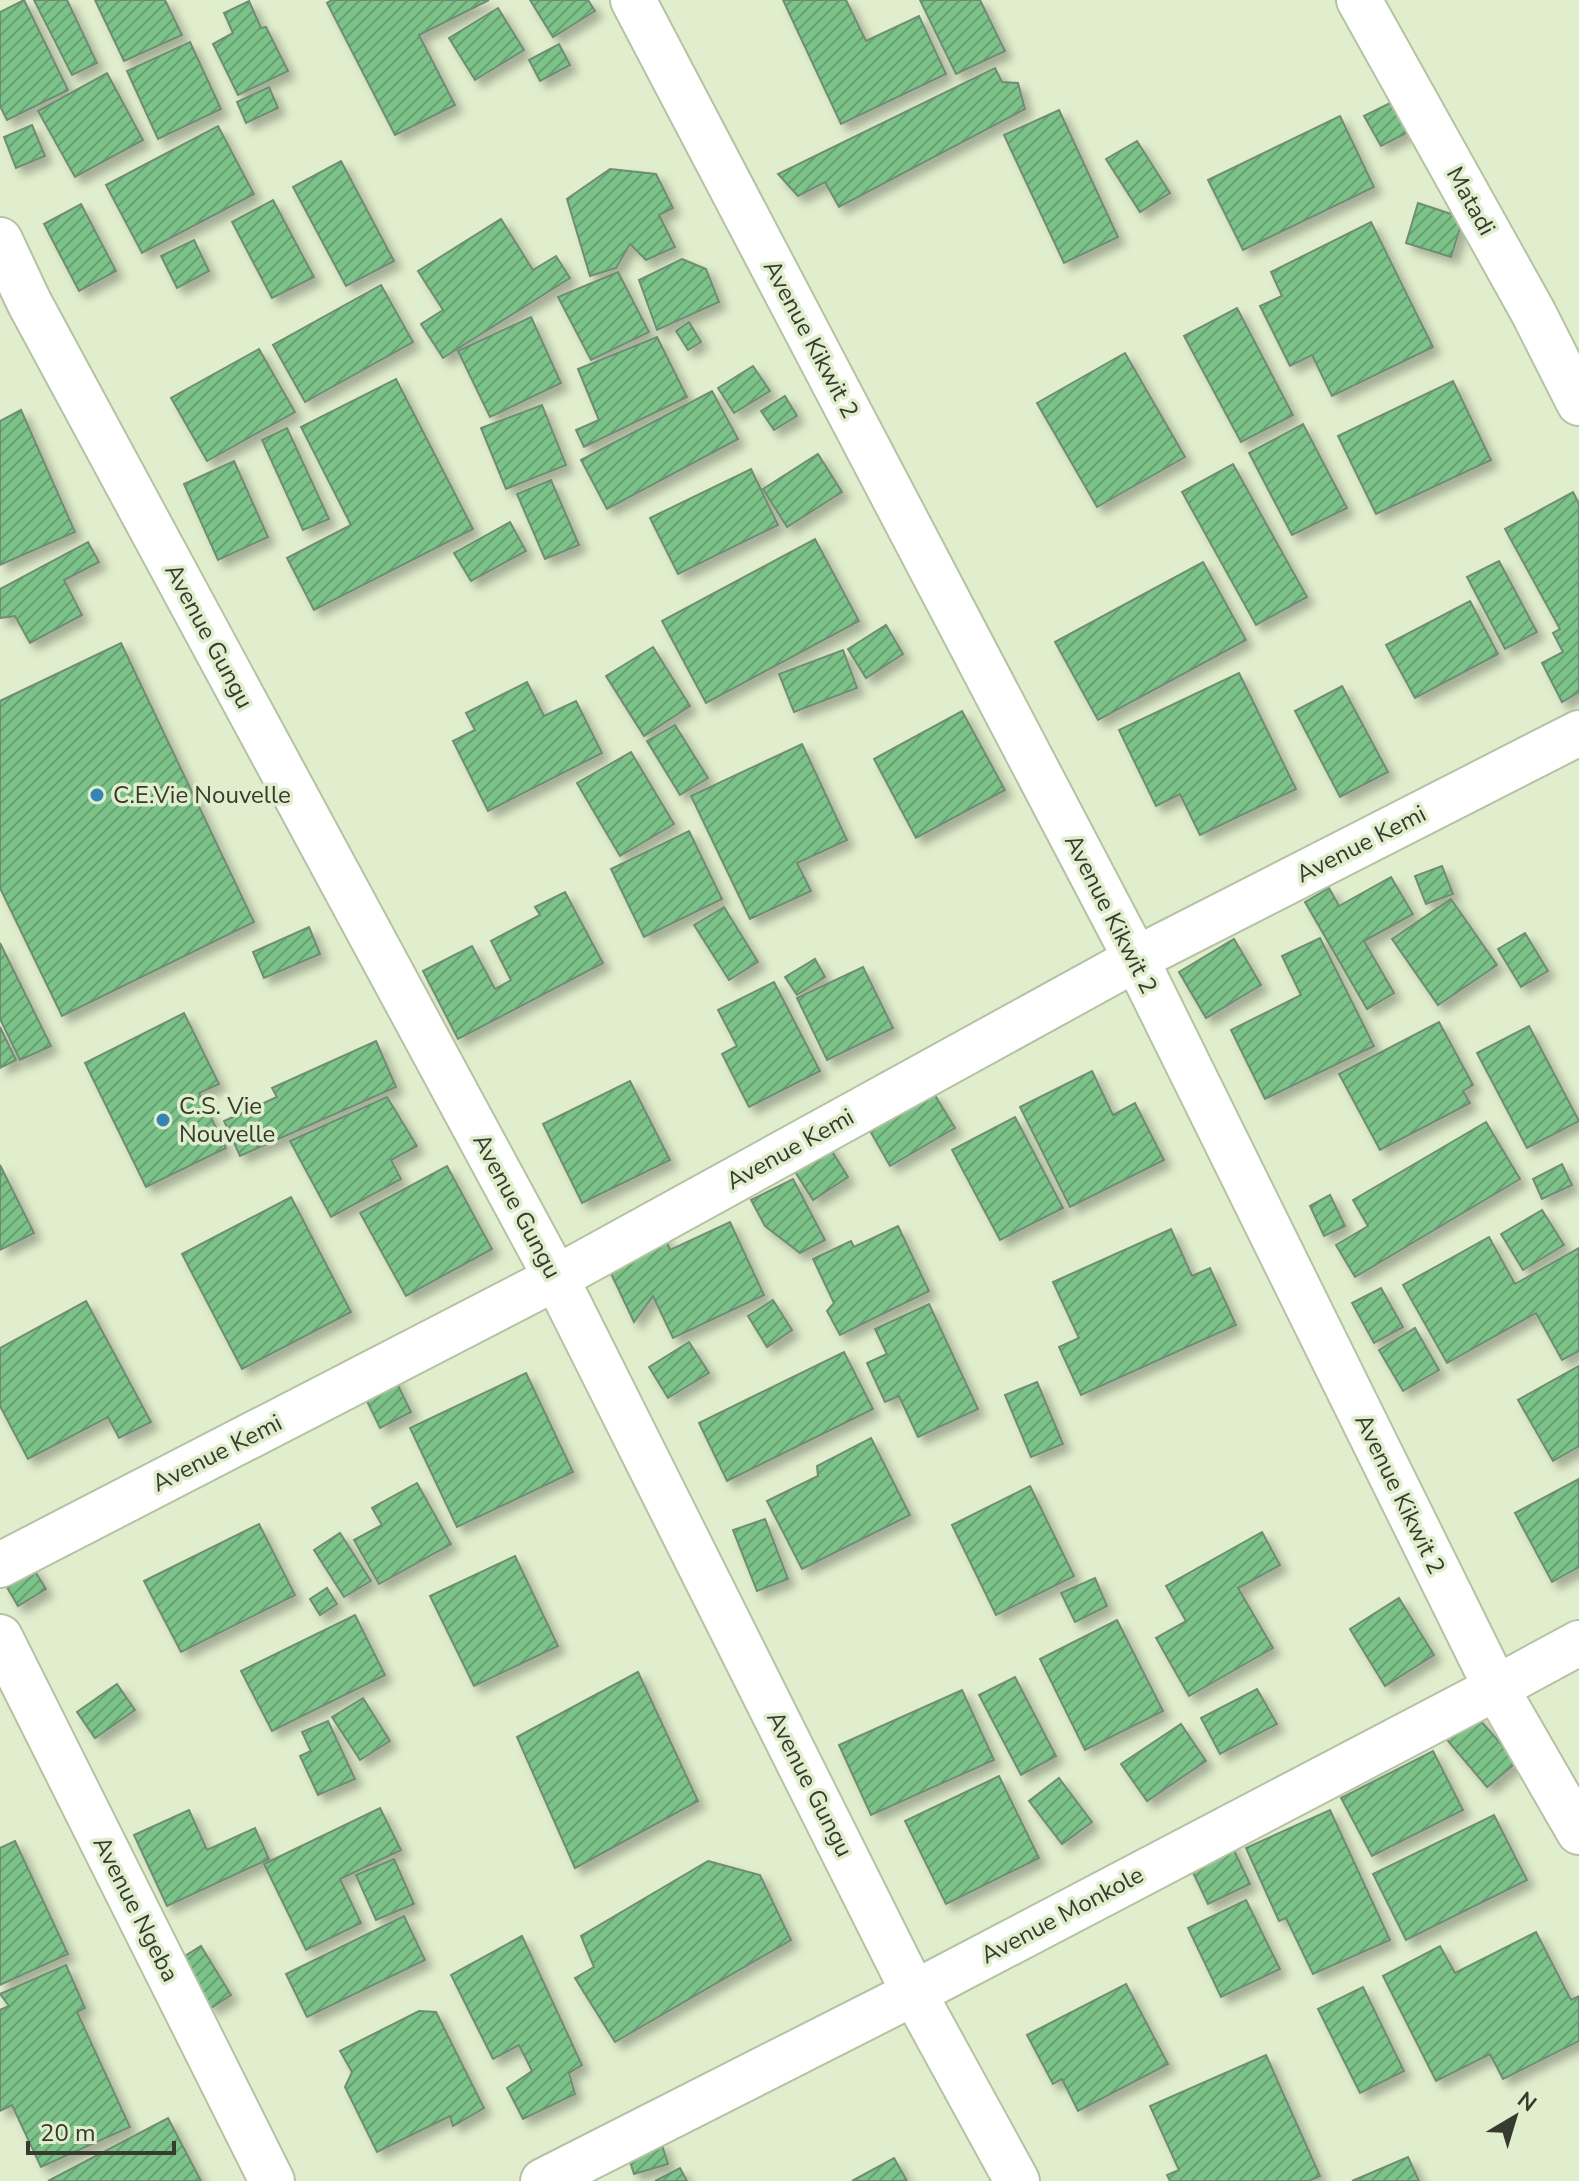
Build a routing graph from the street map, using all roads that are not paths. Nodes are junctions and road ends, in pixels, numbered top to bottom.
1 (633, 0) edge
2 (1359, 0) edge
3 (0, 240) edge
4 (1579, 403) edge
5 (1579, 733) edge
6 (1136, 959) junction
7 (556, 1278) junction
8 (0, 1565) edge
9 (0, 1637) edge
10 (1579, 1643) edge
11 (1496, 1688) junction
12 (1579, 1832) edge
13 (914, 1993) junction
14 (272, 2181) edge
15 (543, 2181) edge
16 (1017, 2181) edge

1 - 6 street, Avenue Kikwit 2
2 - 4 street, Matadi
3 - 7 street, Avenue Gungu
5 - 6 street, Avenue Kemi
6 - 7 street, Avenue Kemi
6 - 11 street, Avenue Kikwit 2
7 - 8 street, Avenue Kemi
7 - 13 street, Avenue Gungu
9 - 14 street, Avenue Ngeba
10 - 11 street, Avenue Monkole
11 - 12 street, Avenue Kikwit 2
11 - 13 street, Avenue Monkole
13 - 15 street, Avenue Monkole
13 - 16 street, Avenue Gungu

